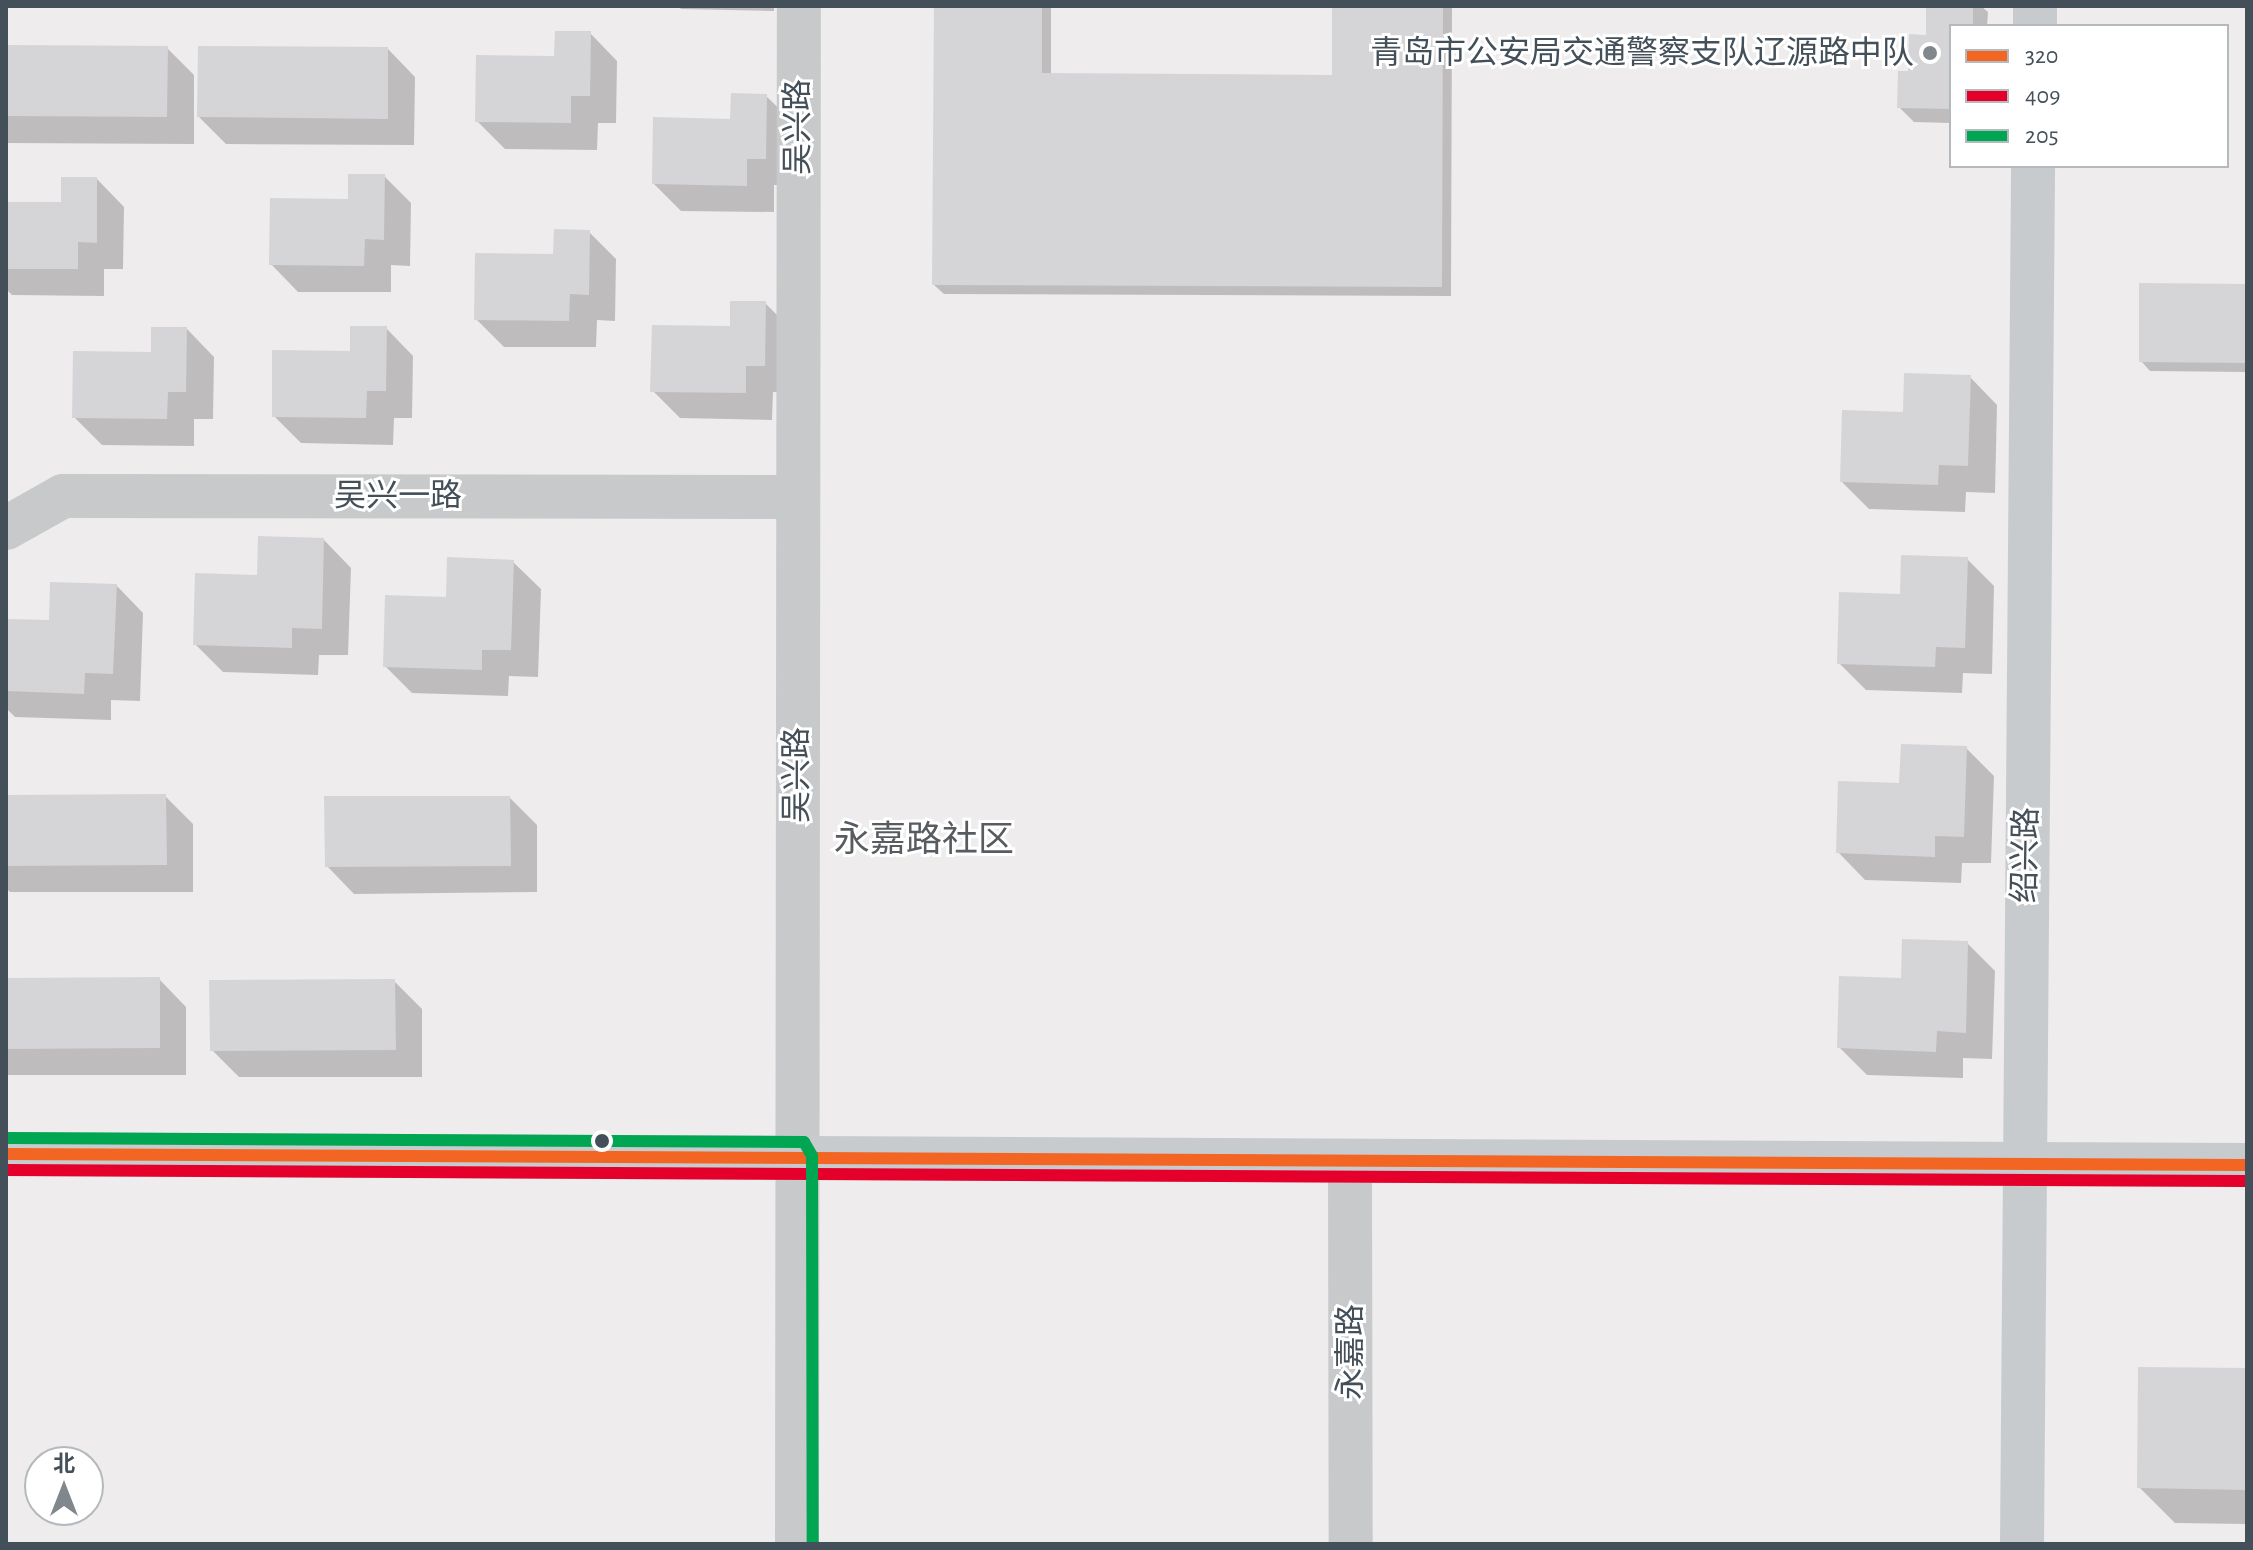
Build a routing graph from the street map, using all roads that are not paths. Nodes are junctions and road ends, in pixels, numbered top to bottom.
1 (799, 6) edge
2 (2033, 168) edge
3 (798, 497) junction
4 (6, 528) edge
5 (6, 1154) edge
6 (796, 1156) junction
7 (1350, 1161) junction
8 (2247, 1165) edge
9 (2022, 1167) junction
10 (797, 1544) edge
11 (1351, 1544) edge
12 (2022, 1544) edge

1 - 3 street, 吴兴路
2 - 9 main road, 绍兴路
3 - 4 street, 吴兴一路
3 - 6 street, 吴兴路
5 - 6 main road
6 - 7 main road
6 - 10 street, 吴兴路
7 - 9 main road
7 - 11 street, 永嘉路
8 - 9 main road
9 - 12 main road, 绍兴路

